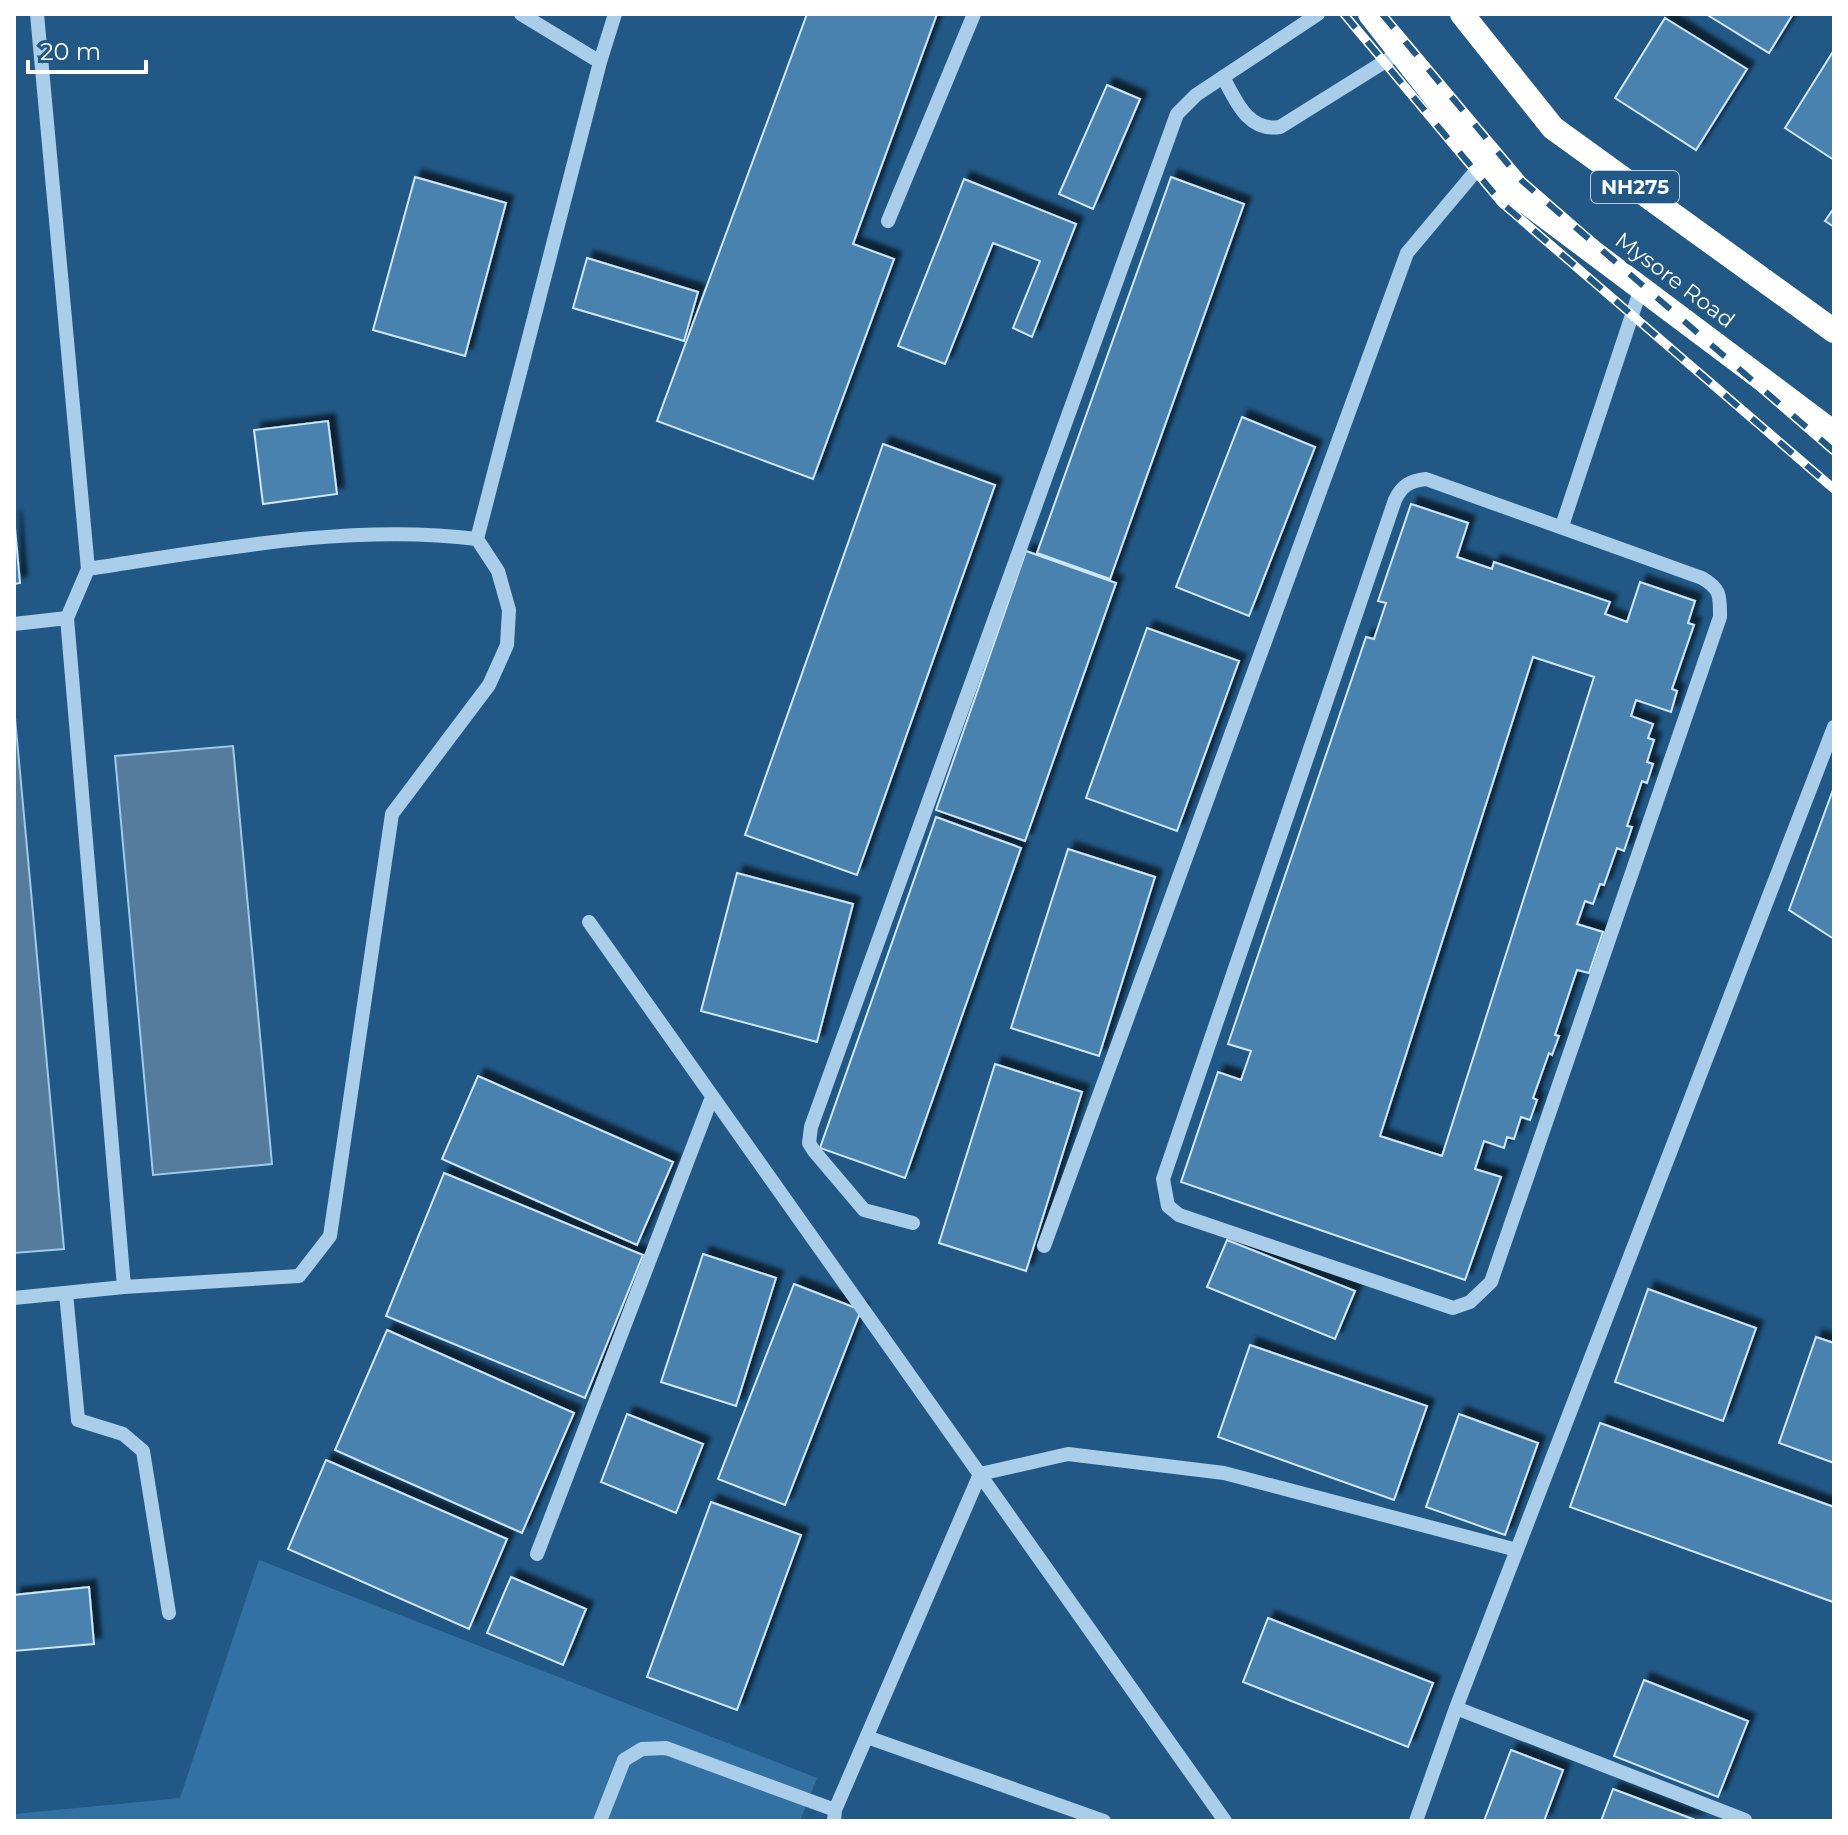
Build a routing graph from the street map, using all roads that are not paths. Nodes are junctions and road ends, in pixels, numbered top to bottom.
1 (37, 14) edge
2 (521, 14) edge
3 (615, 14) edge
4 (974, 14) edge
5 (1318, 14) edge
6 (1370, 14) edge
7 (1462, 14) edge
8 (1400, 52) junction
9 (600, 62) junction
10 (1223, 77) junction
11 (1485, 160) junction
12 (888, 221) dead end
13 (1641, 288) junction
14 (1834, 331) edge
15 (1834, 433) edge
16 (1562, 526) junction
17 (477, 539) junction
18 (88, 569) junction
19 (67, 618) junction
20 (14, 624) edge
21 (1834, 727) edge
22 (589, 922) dead end
23 (712, 1097) junction
24 (913, 1223) dead end
25 (1044, 1246) dead end
26 (124, 1287) junction
27 (66, 1293) junction
28 (14, 1298) edge
29 (980, 1474) junction
30 (1517, 1550) junction
31 (537, 1554) dead end
32 (169, 1613) dead end
33 (1456, 1708) junction
34 (867, 1737) junction
35 (834, 1816) edge
36 (1745, 1820) edge
37 (600, 1821) edge
38 (1104, 1821) edge
39 (1225, 1821) edge
40 (1416, 1821) edge

1 - 18 street
2 - 9 street
3 - 9 street
4 - 12 street
5 - 10 street
6 - 8 highway, Mysore Road
7 - 14 highway, NH275
8 - 10 street
8 - 11 highway, Mysore Road
9 - 17 street
10 - 24 street
11 - 13 highway, Mysore Road
11 - 25 street
13 - 15 highway, Mysore Road
13 - 16 street
16 - 16 street
17 - 18 street
17 - 26 street
18 - 19 street
19 - 20 street
19 - 26 street
21 - 30 street
22 - 23 street
23 - 29 street
23 - 31 street
26 - 27 street
27 - 28 street
27 - 32 street
29 - 30 street
29 - 34 street
29 - 39 street
30 - 33 street
33 - 36 street
33 - 40 street
34 - 35 street
34 - 38 street
35 - 37 street

